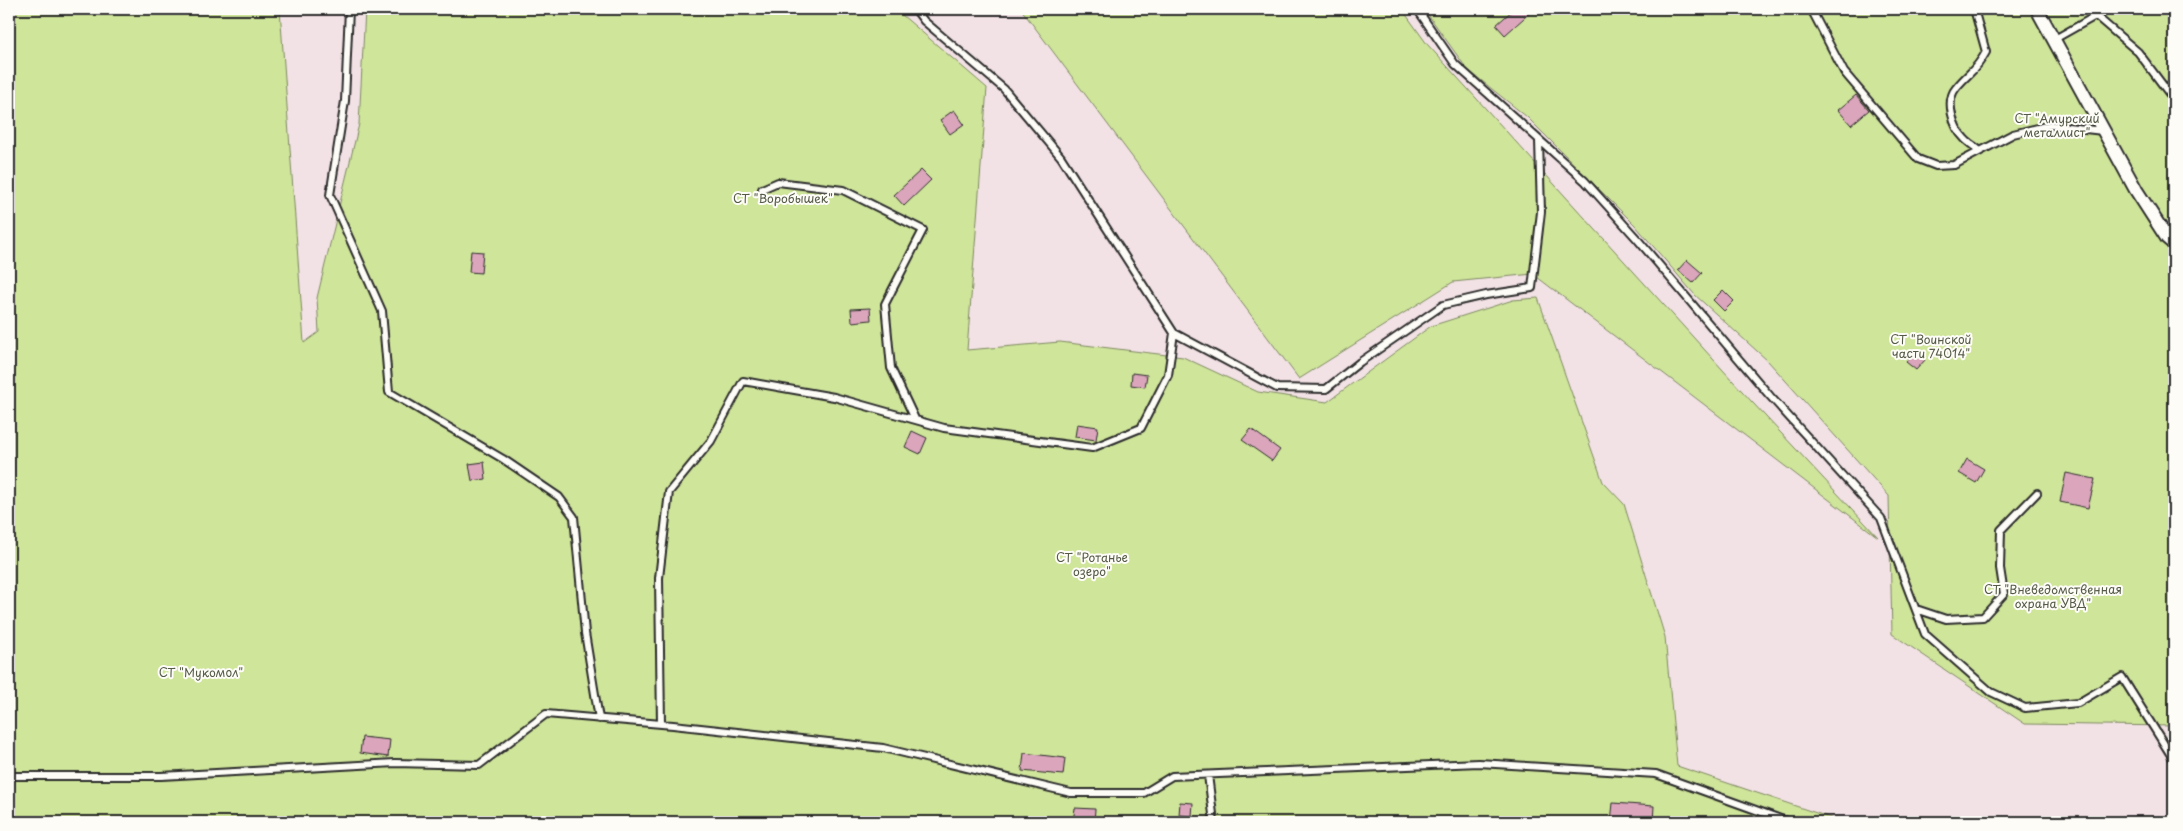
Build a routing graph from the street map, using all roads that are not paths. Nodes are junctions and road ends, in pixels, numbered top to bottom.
1 (349, 9) edge
2 (915, 9) edge
3 (1417, 9) edge
4 (1811, 9) edge
5 (1974, 9) edge
6 (2037, 9) edge
7 (2108, 9) edge
8 (2096, 16) junction
9 (2053, 40) junction
10 (2174, 100) edge
11 (2103, 131) junction
12 (1539, 140) junction
13 (1979, 150) junction
14 (762, 189) dead end
15 (2174, 244) edge
16 (1174, 333) junction
17 (915, 419) junction
18 (2037, 494) dead end
19 (1916, 609) junction
20 (599, 718) junction
21 (661, 724) junction
22 (2174, 760) edge
23 (1208, 774) junction
24 (9, 776) edge
25 (1214, 822) edge
26 (1789, 822) edge

1 - 20 lane
2 - 16 lane
3 - 12 lane
4 - 13 lane
5 - 13 lane
6 - 9 street
7 - 8 lane
8 - 9 lane
8 - 10 lane
9 - 11 street
11 - 13 lane
11 - 15 street
12 - 16 lane
12 - 19 lane
14 - 17 lane
16 - 17 lane
17 - 21 lane
18 - 19 lane
19 - 22 lane
20 - 21 lane
20 - 24 lane
21 - 23 lane
23 - 25 lane
23 - 26 lane

